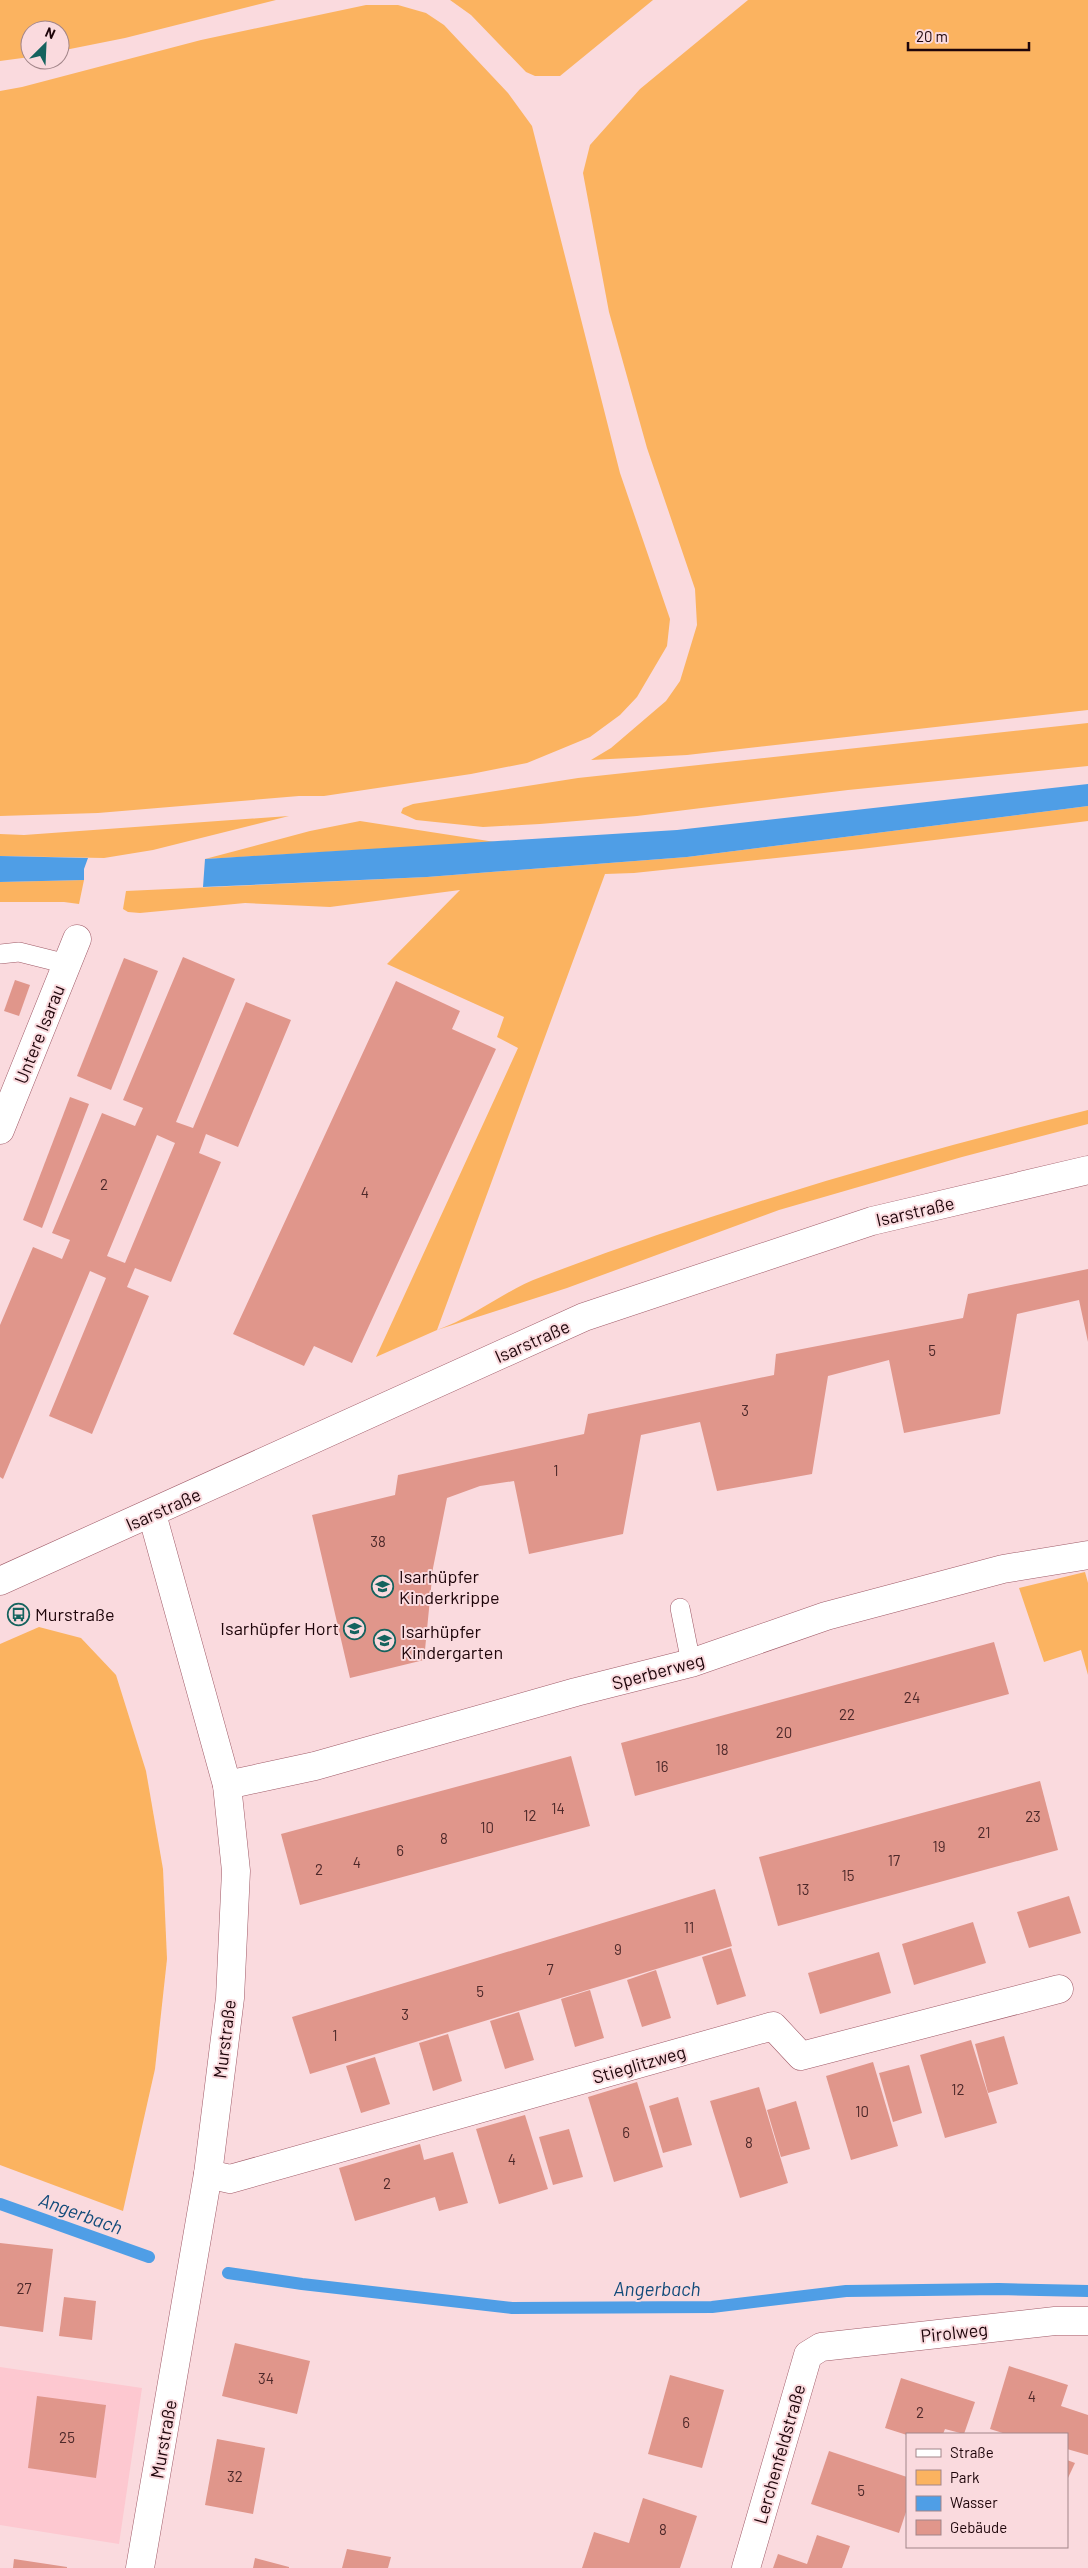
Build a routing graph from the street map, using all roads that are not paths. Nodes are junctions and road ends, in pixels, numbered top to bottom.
1 (77, 938) dead end
2 (0, 954) edge
3 (67, 964) junction
4 (0, 1130) edge
5 (1088, 1170) edge
6 (152, 1514) junction
7 (1088, 1554) edge
8 (0, 1581) edge
9 (680, 1608) dead end
10 (691, 1663) junction
11 (227, 1785) junction
12 (1060, 1989) dead end
13 (208, 2174) junction
14 (1088, 2321) edge
15 (821, 2347) joint
16 (140, 2568) edge
17 (746, 2568) edge

1 - 3 street, Untere Isarau
2 - 3 lane
3 - 4 street, Untere Isarau
5 - 6 street, Isarstraße
6 - 8 street, Isarstraße
6 - 11 street, Murstraße
7 - 10 street, Sperberweg
9 - 10 lane
10 - 11 street, Sperberweg
11 - 13 street, Murstraße
12 - 13 street, Stieglitzweg
13 - 16 street, Murstraße
14 - 15 street, Pirolweg
15 - 17 street, Lerchenfeldstraße

